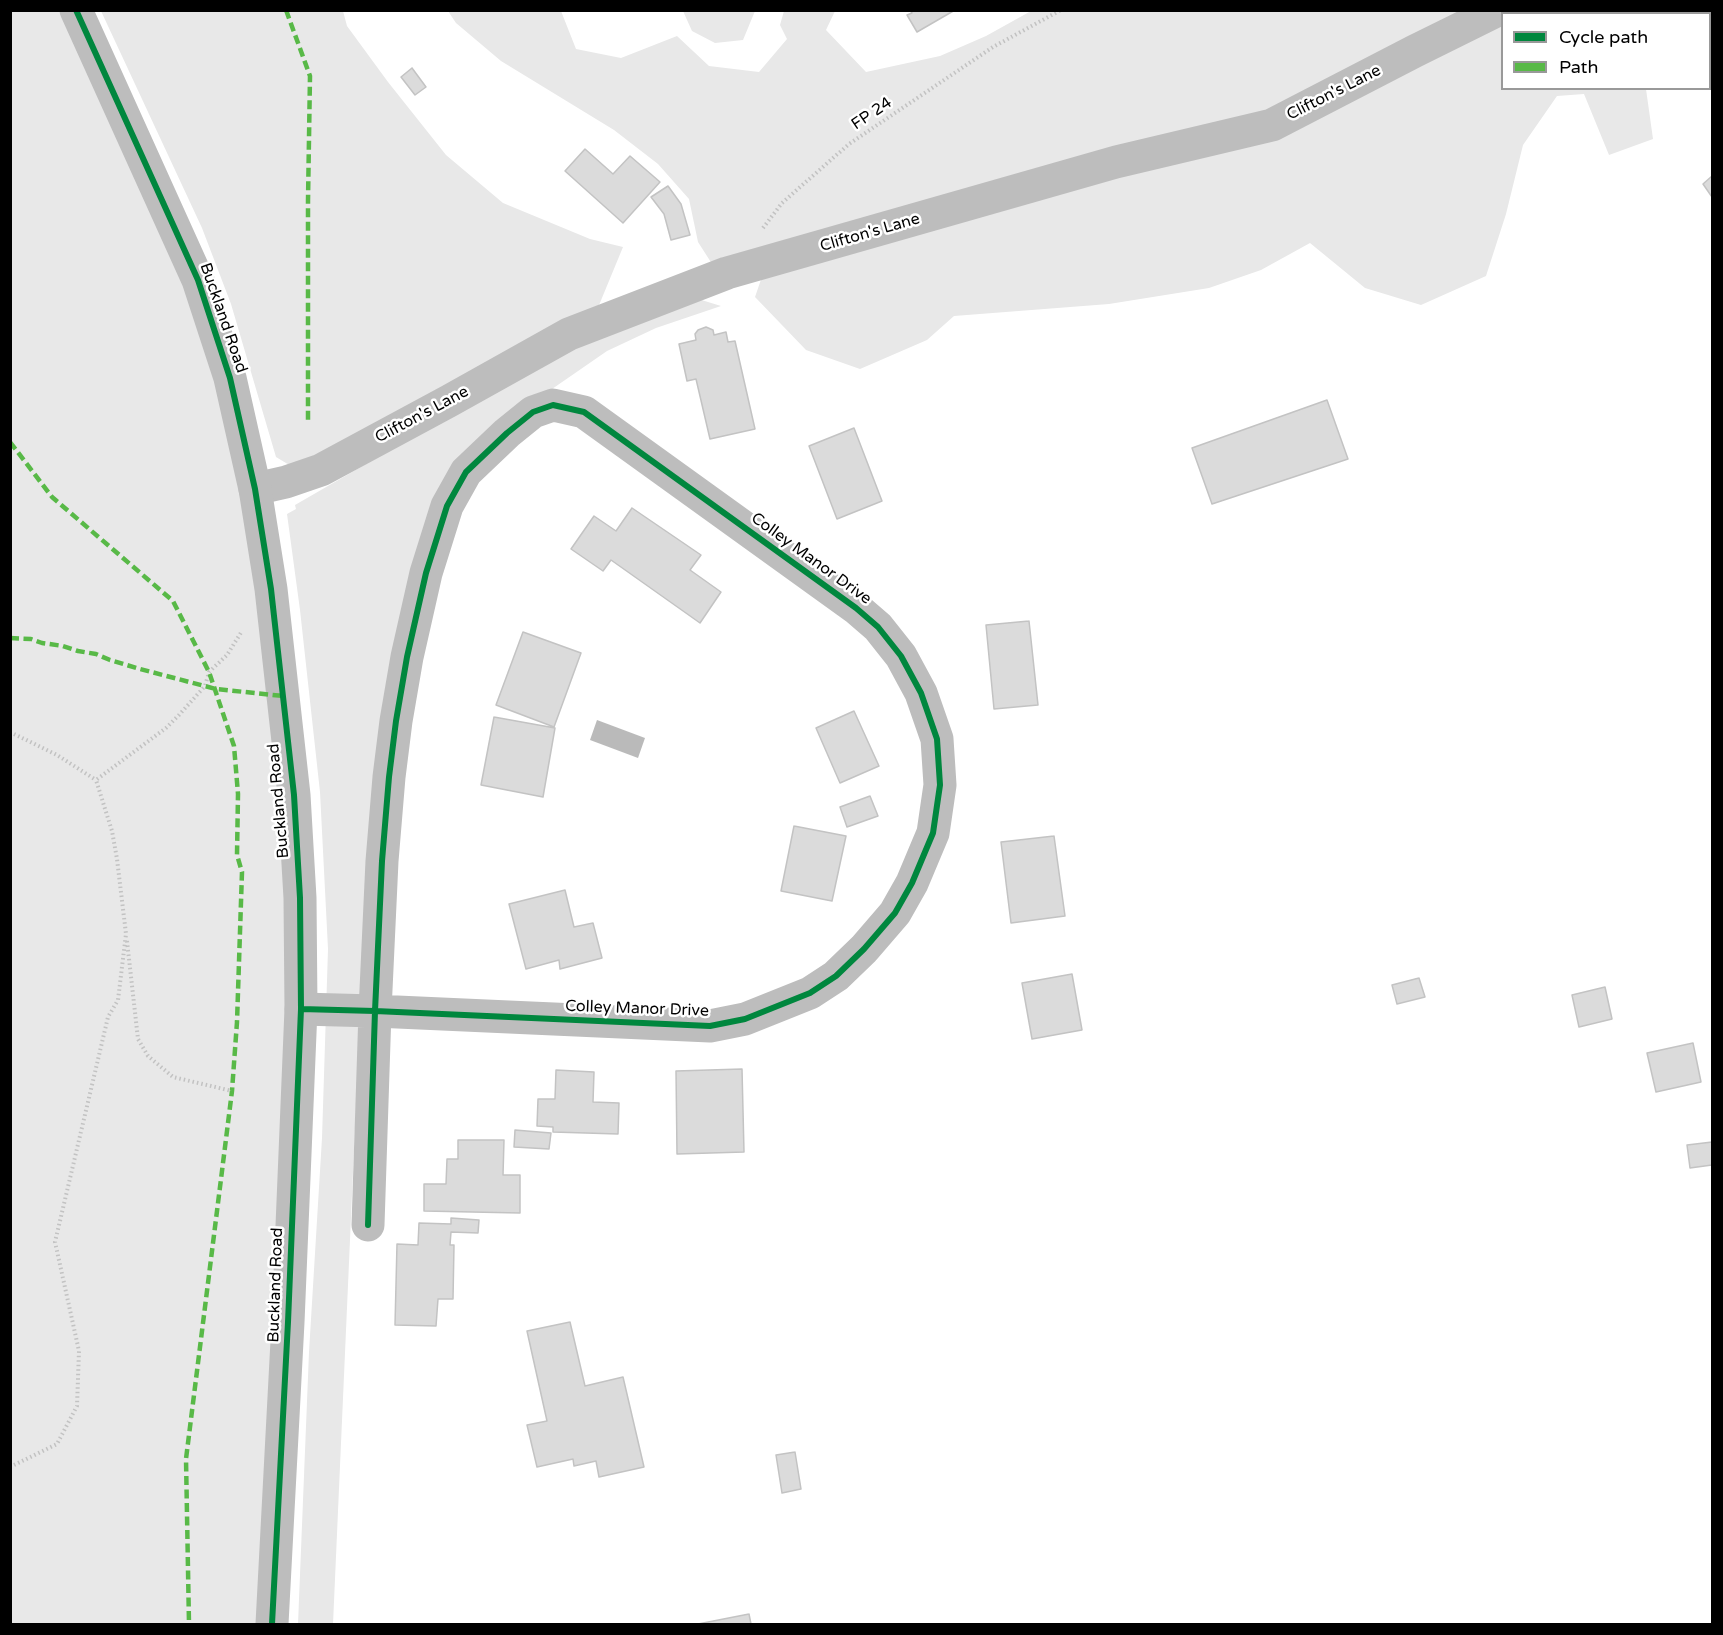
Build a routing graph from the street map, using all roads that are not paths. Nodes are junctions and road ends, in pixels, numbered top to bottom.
1 (76, 10) edge
2 (1498, 10) edge
3 (255, 489) junction
4 (301, 1009) junction
5 (375, 1011) junction
6 (368, 1225) dead end
7 (272, 1624) edge

1 - 3 street, Buckland Road
2 - 3 street, Clifton's Lane
3 - 4 street, Buckland Road
4 - 5 street, Colley Manor Drive
4 - 7 street, Buckland Road
5 - 5 street, Colley Manor Drive
5 - 6 street, Colley Manor Drive

